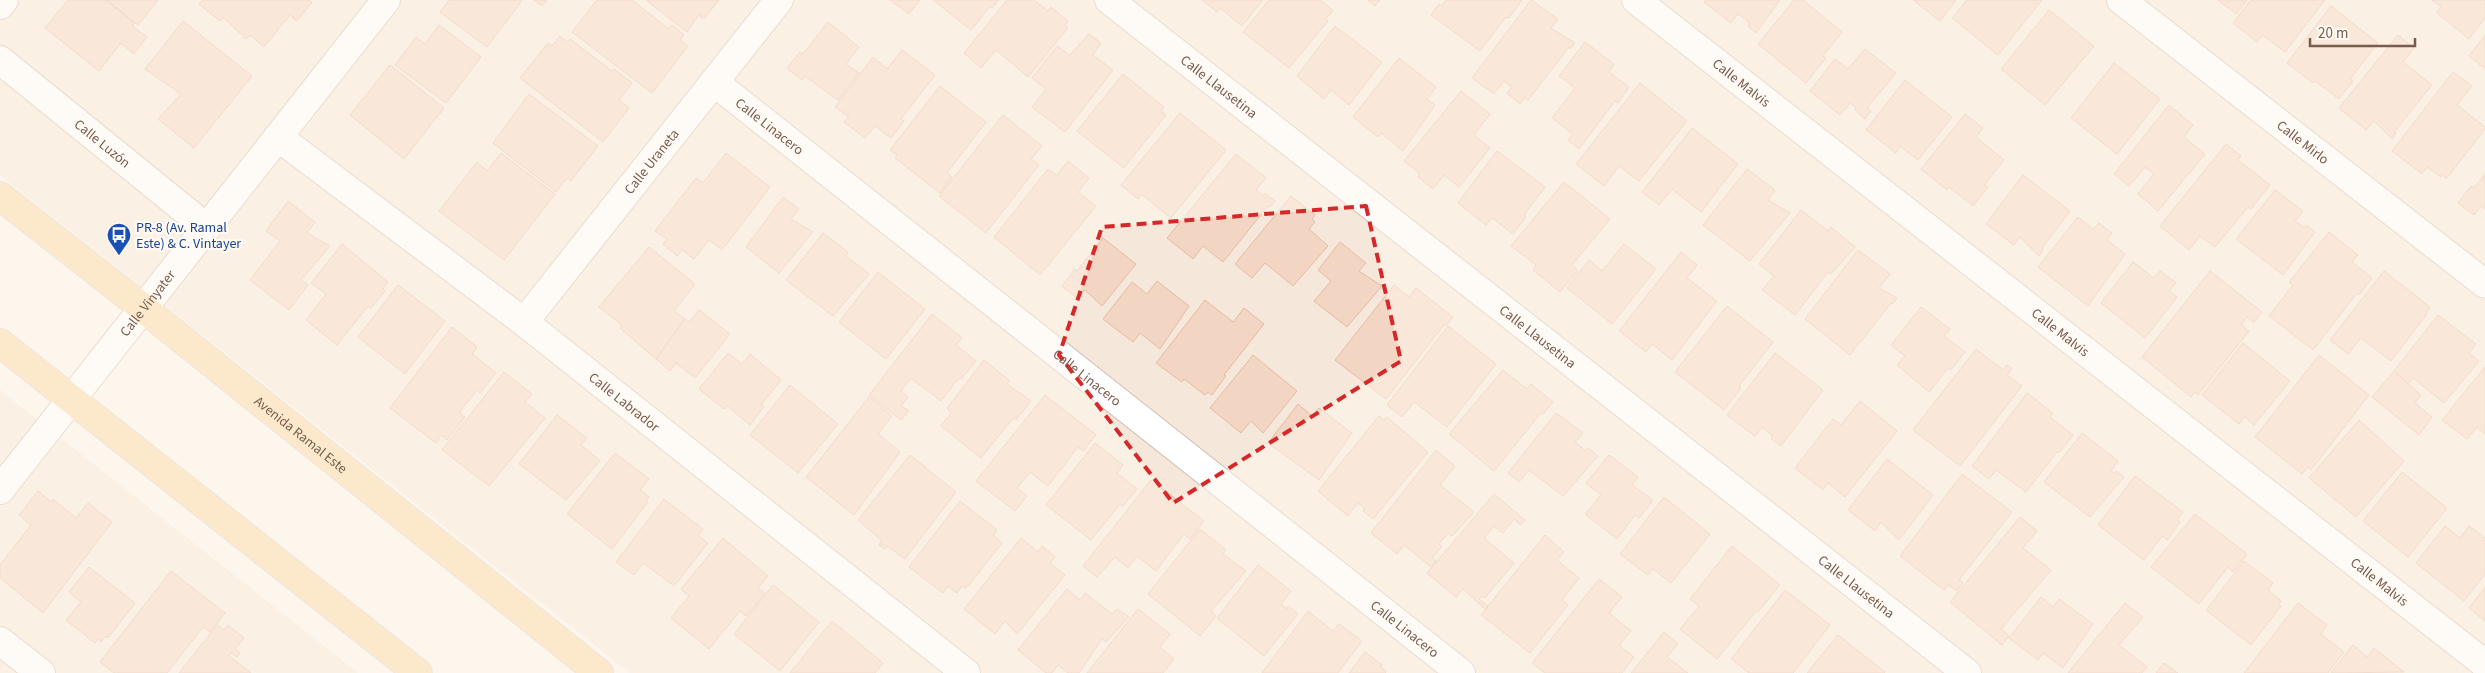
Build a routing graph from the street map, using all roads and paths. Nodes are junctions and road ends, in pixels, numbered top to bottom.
1 (4, 0) edge
2 (386, 0) edge
3 (779, 0) edge
4 (1109, 0) edge
5 (1636, 0) edge
6 (2121, 0) edge
7 (0, 5) edge
8 (0, 60) edge
9 (714, 82) junction
10 (278, 137) junction
11 (0, 196) edge
12 (207, 228) junction
13 (2485, 284) edge
14 (143, 308) junction
15 (524, 322) junction
16 (0, 343) edge
17 (71, 400) junction
18 (0, 490) edge
19 (0, 641) edge
20 (2485, 664) edge
21 (41, 673) edge
22 (418, 673) edge
23 (600, 673) edge
24 (966, 673) edge
25 (1461, 673) edge
26 (1967, 673) edge

1 - 7 street
2 - 10 street, Calle Vinyater
3 - 9 street, Calle Uraneta
4 - 26 street, Calle Llausetina
5 - 20 street, Calle Malvis
6 - 13 street, Calle Mirlo
8 - 12 street, Calle Luzón
9 - 15 street, Calle Uraneta
9 - 25 street, Calle Linacero
10 - 12 street, Calle Vinyater
10 - 15 street, Calle Labrador
11 - 14 main road, Avenida Ramal Este
12 - 14 street, Calle Vinyater
14 - 17 street, Calle Vinyater
14 - 23 main road, Avenida Ramal Este
15 - 24 street, Calle Labrador
16 - 17 main road
17 - 18 street, Calle Vinyater
17 - 22 main road
19 - 21 street

